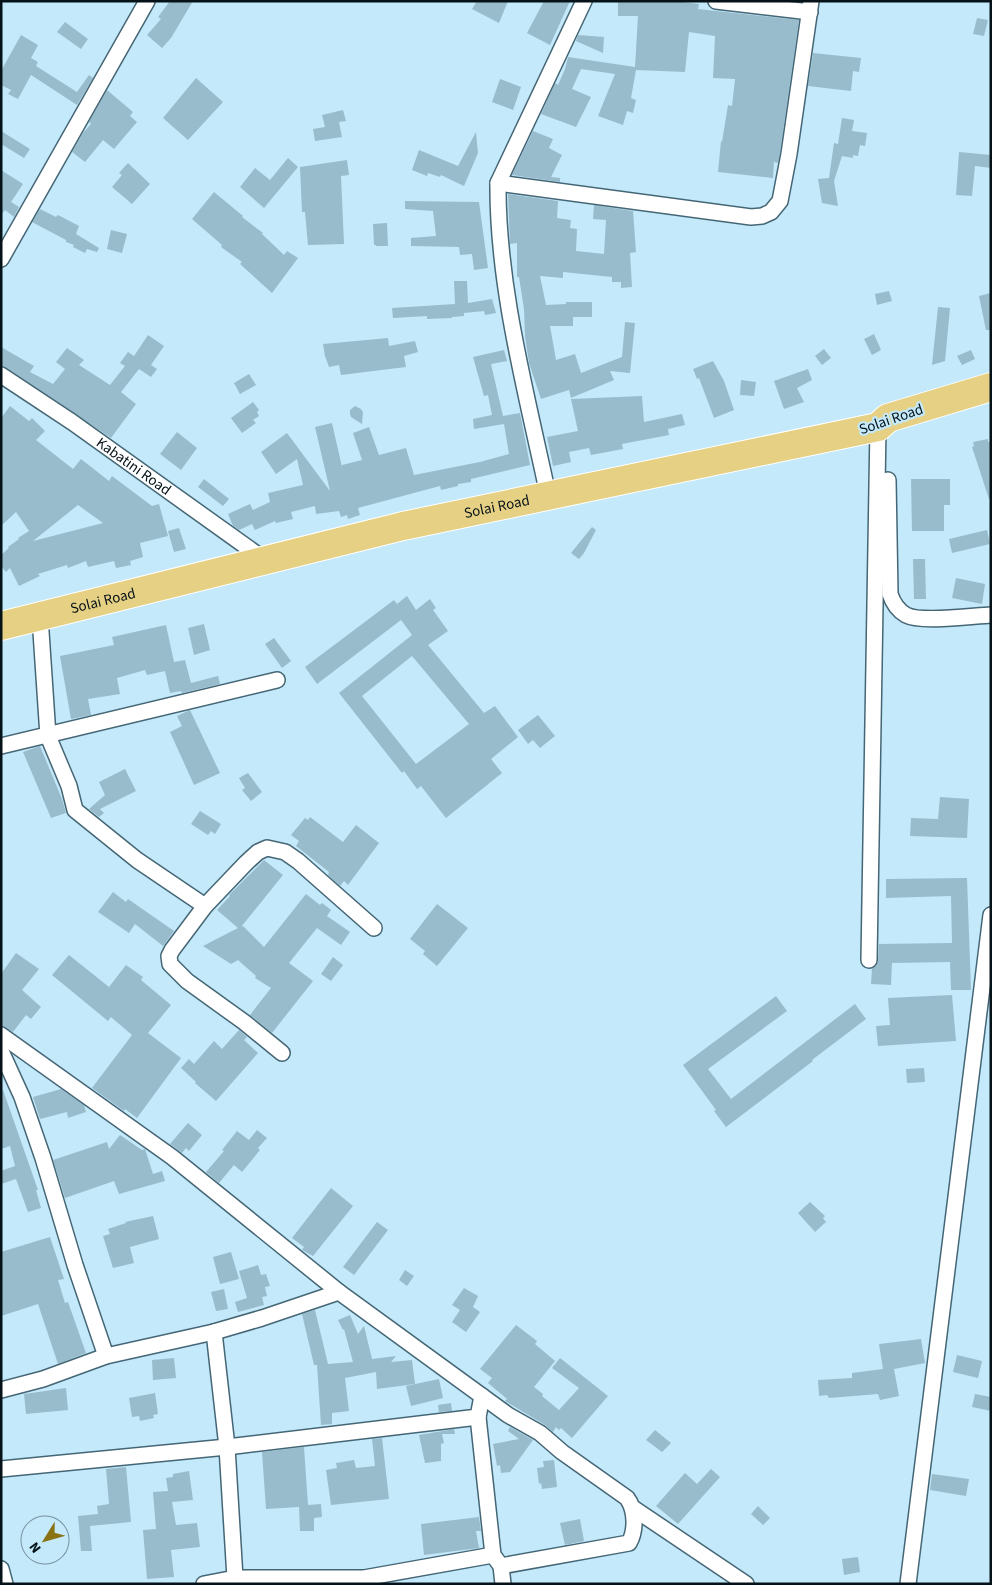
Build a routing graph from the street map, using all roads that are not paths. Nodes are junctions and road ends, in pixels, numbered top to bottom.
1 (147, 1) edge
2 (584, 1) edge
3 (716, 1) edge
4 (810, 7) edge
5 (498, 182) junction
6 (1, 259) edge
7 (1, 375) edge
8 (991, 387) edge
9 (883, 423) junction
10 (548, 495) junction
11 (265, 560) junction
12 (991, 615) edge
13 (40, 616) junction
14 (1, 626) edge
15 (278, 680) dead end
16 (48, 736) junction
17 (1, 746) edge
18 (205, 906) junction
19 (991, 915) edge
20 (374, 928) dead end
21 (869, 960) dead end
22 (985, 1016) edge
23 (1, 1035) edge
24 (1, 1052) edge
25 (282, 1054) dead end
26 (339, 1292) junction
27 (214, 1332) junction
28 (106, 1356) junction
29 (1, 1390) edge
30 (482, 1396) junction
31 (478, 1417) junction
32 (226, 1447) junction
33 (1, 1469) edge
34 (633, 1508) junction
35 (497, 1561) junction
36 (1, 1569) edge
37 (235, 1578) junction
38 (4, 1584) edge
39 (204, 1584) edge
40 (502, 1584) edge
41 (746, 1584) edge
42 (908, 1584) edge

1 - 6 street
2 - 5 street
3 - 4 street
4 - 5 street
5 - 10 street
7 - 11 street, Kabatini Road
8 - 9 highway, Solai Road
9 - 10 highway, Solai Road
9 - 12 street
9 - 21 street
10 - 11 highway, Solai Road
11 - 13 highway, Solai Road
13 - 14 highway, Solai Road
13 - 16 street
15 - 16 street
16 - 17 street
16 - 18 street
18 - 20 street
18 - 25 street
19 - 22 street
22 - 42 street
23 - 26 street
24 - 28 street
26 - 27 street
26 - 30 street
27 - 28 street
27 - 32 street
28 - 29 street
30 - 31 street
30 - 34 street
31 - 32 street
31 - 35 street
32 - 33 street
32 - 37 street
34 - 35 street
34 - 41 street
35 - 37 street
35 - 40 street
36 - 38 street
37 - 39 street

